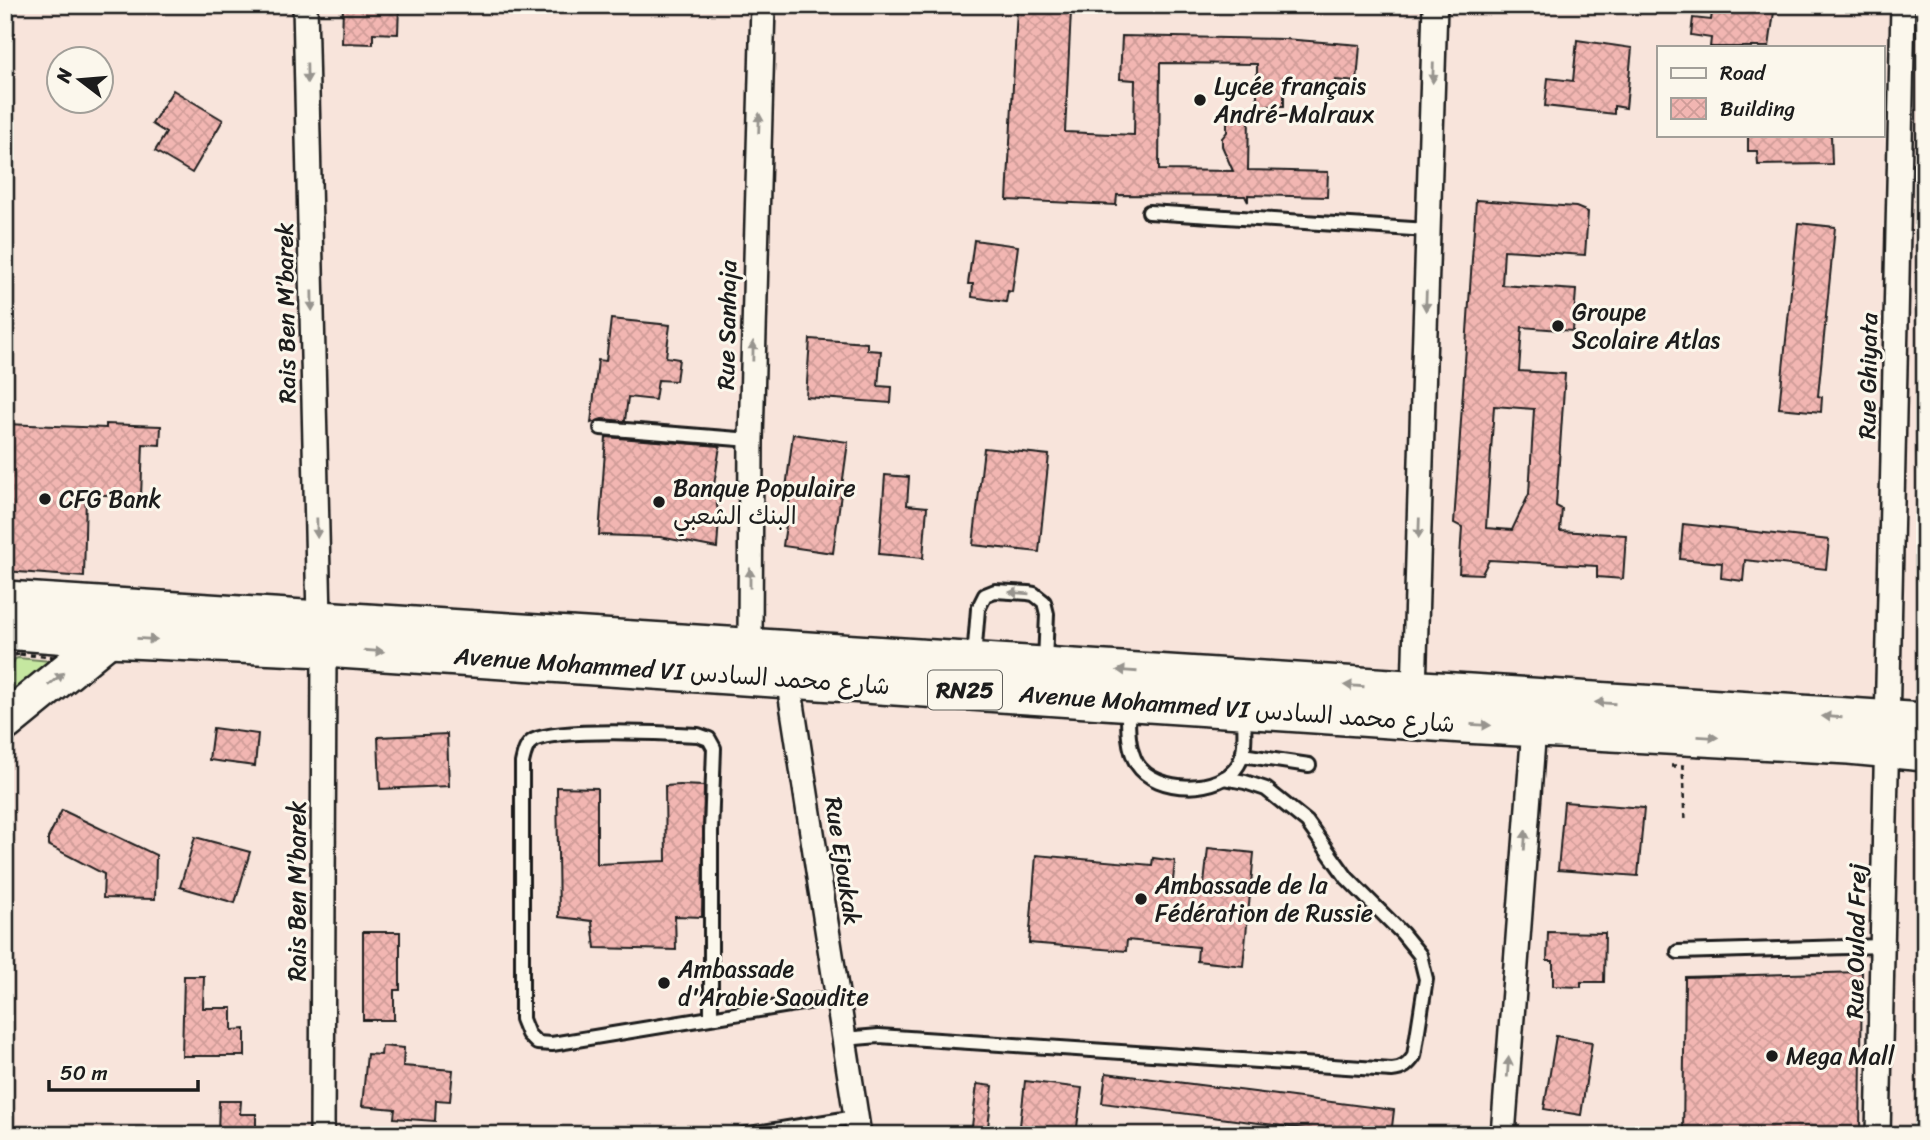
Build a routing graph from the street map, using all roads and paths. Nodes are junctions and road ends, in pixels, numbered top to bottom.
1 (305, 5) edge
2 (763, 5) edge
3 (1435, 5) edge
4 (1903, 5) edge
5 (1149, 212) dead end
6 (1428, 230) junction
7 (601, 428) dead end
8 (751, 440) junction
9 (5, 600) edge
10 (5, 630) edge
11 (321, 634) junction
12 (108, 638) junction
13 (750, 647) junction
14 (974, 661) junction
15 (1045, 666) junction
16 (788, 678) junction
17 (1414, 690) junction
18 (1127, 701) junction
19 (1244, 709) junction
20 (5, 722) edge
21 (1925, 722) edge
22 (1534, 728) junction
23 (1886, 734) junction
24 (1925, 752) edge
25 (1242, 755) junction
26 (1310, 765) dead end
27 (1669, 765) dead end
28 (1224, 778) junction
29 (1685, 823) dead end
30 (1882, 946) junction
31 (1678, 952) dead end
32 (838, 997) junction
33 (711, 1017) junction
34 (844, 1039) junction
35 (858, 1126) edge
36 (322, 1135) edge
37 (743, 1135) edge
38 (1503, 1135) edge
39 (1878, 1135) edge

1 -> 11 street, Rais Ben M’barek
8 -> 2 street, Rue Sanhaja
3 -> 6 street
4 - 23 street, Rue Ghiyata
5 - 6 lane
6 -> 17 street
7 - 8 lane
13 -> 8 street, Rue Sanhaja
9 - 11 main road, Avenue Mohammed VI شارع محمد السادس / RN25
10 - 12 main road, Avenue Mohammed VI شارع محمد السادس / RN25
12 -> 11 main road, Avenue Mohammed VI شارع محمد السادس / RN25
11 - 13 main road, Avenue Mohammed VI شارع محمد السادس / RN25
11 -> 16 main road, Avenue Mohammed VI شارع محمد السادس / RN25
11 - 36 street, Rais Ben M’barek
20 -> 12 main road
13 - 14 main road, Avenue Mohammed VI شارع محمد السادس / RN25
14 - 15 main road, Avenue Mohammed VI شارع محمد السادس / RN25
15 -> 14 lane
17 -> 15 main road, Avenue Mohammed VI شارع محمد السادس / RN25
16 - 18 main road, Avenue Mohammed VI شارع محمد السادس / RN25
16 - 32 street, Rue Ejoukak
23 -> 17 main road, Avenue Mohammed VI شارع محمد السادس / RN25
18 - 19 main road, Avenue Mohammed VI شارع محمد السادس / RN25
18 - 28 lane
19 -> 22 main road, Avenue Mohammed VI شارع محمد السادس / RN25
19 - 25 lane
21 - 23 main road, Avenue Mohammed VI شارع محمد السادس / RN25
22 -> 23 main road, Avenue Mohammed VI شارع محمد السادس / RN25
38 -> 22 street
23 - 24 main road, Avenue Mohammed VI شارع محمد السادس / RN25
23 - 30 street, Rue Oulad Frej
25 - 26 lane
25 - 28 lane
27 - 29 path
28 - 34 lane
30 - 31 lane
30 - 39 street, Rue Oulad Frej
32 - 33 lane
32 - 34 street, Rue Ejoukak
33 - 33 lane
34 - 35 street, Rue Ejoukak
35 - 37 lane

